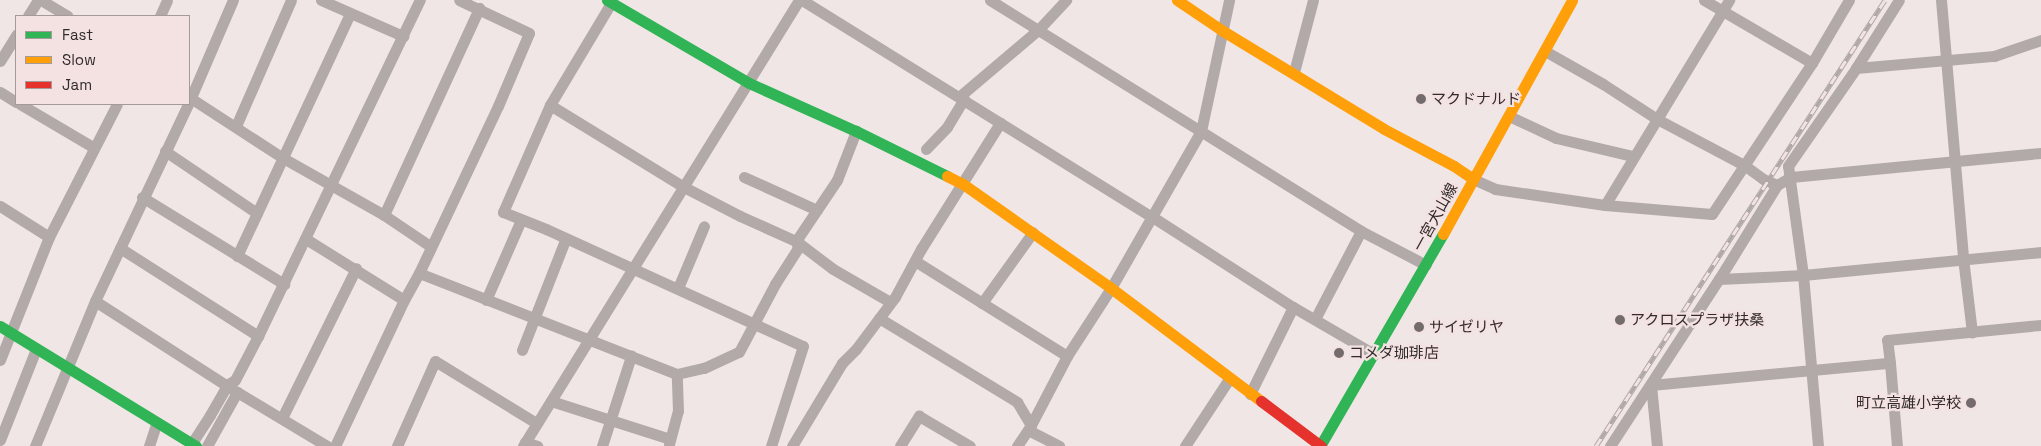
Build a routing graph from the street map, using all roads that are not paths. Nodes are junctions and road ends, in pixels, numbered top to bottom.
1 (40, 0) edge
2 (168, 0) edge
3 (232, 0) edge
4 (291, 0) edge
5 (321, 0) edge
6 (420, 0) edge
7 (459, 0) edge
8 (800, 0) edge
9 (990, 0) edge
10 (1066, 0) edge
11 (1178, 0) edge
12 (1229, 0) edge
13 (1313, 0) edge
14 (1572, 0) edge
15 (1704, 0) edge
16 (1729, 0) edge
17 (1849, 0) edge
18 (1898, 0) edge
19 (1941, 0) edge
20 (609, 1) edge
21 (479, 8) junction
22 (1722, 12) junction
23 (350, 14) junction
24 (29, 15) edge
25 (66, 15) edge
26 (160, 15) edge
27 (1039, 30) junction
28 (1223, 30) junction
29 (403, 36) junction
30 (15, 37) edge
31 (2041, 40) edge
32 (1544, 51) junction
33 (1946, 60) junction
34 (0, 61) edge
35 (1812, 63) junction
36 (1856, 68) junction
37 (1294, 72) junction
38 (748, 83) junction
39 (0, 92) edge
40 (190, 98) edge
41 (962, 98) junction
42 (15, 101) edge
43 (190, 101) edge
44 (22, 105) edge
45 (115, 105) edge
46 (187, 105) edge
47 (550, 105) junction
48 (1509, 116) junction
49 (1657, 119) junction
50 (1000, 123) junction
51 (236, 126) junction
52 (856, 131) junction
53 (1201, 131) junction
54 (93, 148) junction
55 (926, 149) dead end
56 (165, 151) junction
57 (2041, 153) edge
58 (1634, 156) junction
59 (283, 158) junction
60 (1955, 162) junction
61 (1744, 165) junction
62 (744, 177) dead end
63 (1792, 177) junction
64 (1473, 179) junction
65 (963, 184) junction
66 (1777, 184) junction
67 (331, 185) junction
68 (682, 186) junction
69 (142, 197) junction
70 (1605, 205) junction
71 (0, 206) edge
72 (817, 210) junction
73 (257, 213) junction
74 (384, 215) junction
75 (1151, 216) junction
76 (521, 220) junction
77 (704, 226) dead end
78 (1361, 231) junction
79 (1033, 232) junction
80 (50, 237) junction
81 (566, 238) junction
82 (306, 239) junction
83 (796, 241) junction
84 (430, 246) junction
85 (120, 248) junction
86 (2041, 252) edge
87 (237, 256) junction
88 (1963, 258) junction
89 (915, 261) junction
90 (1426, 265) junction
91 (633, 267) junction
92 (356, 268) junction
93 (419, 273) junction
94 (1803, 275) junction
95 (1719, 279) junction
96 (284, 284) junction
97 (678, 288) junction
98 (1111, 288) junction
99 (404, 300) junction
100 (486, 300) junction
101 (95, 301) junction
102 (890, 302) junction
103 (982, 303) junction
104 (1293, 308) junction
105 (533, 317) junction
106 (878, 318) junction
107 (1315, 319) junction
108 (754, 323) junction
109 (2041, 325) edge
110 (0, 326) edge
111 (1972, 332) junction
112 (12, 334) junction
113 (258, 336) junction
114 (588, 340) junction
115 (36, 349) junction
116 (522, 350) dead end
117 (1374, 354) junction
118 (631, 356) junction
119 (1067, 356) junction
120 (0, 360) edge
121 (1890, 364) junction
122 (68, 367) junction
123 (1811, 372) junction
124 (677, 374) junction
125 (1229, 379) junction
126 (227, 385) junction
127 (1651, 385) junction
128 (237, 392) junction
129 (1250, 394) junction
130 (551, 401) junction
131 (282, 418) junction
132 (611, 420) junction
133 (157, 422) junction
134 (536, 423) junction
135 (1030, 427) junction
136 (0, 440) edge
137 (669, 442) edge
138 (194, 444) edge
139 (524, 444) edge
140 (34, 446) edge
141 (149, 446) edge
142 (206, 446) edge
143 (327, 446) edge
144 (335, 446) edge
145 (397, 446) edge
146 (537, 446) edge
147 (602, 446) edge
148 (771, 446) edge
149 (792, 446) edge
150 (900, 446) edge
151 (970, 446) edge
152 (1017, 446) edge
153 (1059, 446) edge
154 (1185, 446) edge
155 (1321, 446) edge
156 (1610, 446) edge
157 (1657, 446) edge
158 (1818, 446) edge
159 (1897, 446) edge

1 - 24 street
1 - 25 street
2 - 26 street
3 - 40 street
4 - 51 street
5 - 23 street
6 - 29 street
7 - 21 street
8 - 38 street
8 - 41 street
9 - 27 street
10 - 27 street
11 - 28 street
12 - 28 street
13 - 37 street
14 - 32 street, 一宮犬山線
15 - 22 street
16 - 22 street
17 - 35 street
18 - 36 street
19 - 33 street
20 - 38 street
20 - 47 street
21 - 74 street
21 - 84 street
22 - 35 street
22 - 49 street
23 - 29 street
23 - 59 street
27 - 41 street
27 - 53 street
28 - 37 street
28 - 53 street
29 - 67 street
30 - 34 street
31 - 33 street
32 - 48 street, 一宮犬山線
32 - 49 street
33 - 36 street
33 - 60 street
35 - 61 street
36 - 63 street
37 - 64 street
38 - 52 street
38 - 68 street
39 - 42 street
41 - 50 street
41 - 55 street
43 - 51 street
44 - 54 street
45 - 54 street
46 - 56 street
47 - 68 street
47 - 76 street
48 - 58 street
48 - 64 street, 一宮犬山線
49 - 58 street
49 - 61 street
50 - 65 street
50 - 75 street
51 - 59 street
52 - 65 street
52 - 72 street
53 - 75 street
53 - 78 street
54 - 80 street
56 - 69 street
56 - 73 street
57 - 60 street
58 - 70 street
59 - 67 street
59 - 73 street
60 - 63 street
60 - 88 street
61 - 66 street
61 - 70 street
62 - 72 street
63 - 66 street
63 - 94 street
64 - 70 street
64 - 90 street, 一宮犬山線
65 - 79 street
65 - 89 street
66 - 95 street
67 - 74 street
67 - 82 street
68 - 83 street
68 - 91 street
69 - 85 street
69 - 87 street
71 - 80 street
72 - 83 street
73 - 87 street
74 - 84 street
75 - 98 street
75 - 104 street
76 - 81 street
76 - 100 street
77 - 97 street
78 - 90 street
78 - 107 street
79 - 98 street
79 - 103 street
80 - 112 street
81 - 91 street
81 - 105 street
82 - 92 street
82 - 96 street
83 - 102 street
83 - 108 street
84 - 93 street
85 - 101 street
85 - 113 street
86 - 88 street
87 - 96 street
88 - 94 street
88 - 111 street
89 - 102 street
89 - 103 street
90 - 117 street, 一宮犬山線
91 - 97 street
91 - 114 street
92 - 99 street
92 - 131 street
93 - 99 street
93 - 100 street
94 - 95 street
94 - 123 street
95 - 127 street
96 - 113 street
97 - 108 street
98 - 119 street
98 - 125 street
99 - 144 street
100 - 105 street
101 - 122 street
101 - 126 street
102 - 106 street
103 - 119 street
104 - 107 street
104 - 129 street
105 - 114 street
105 - 116 street
106 - 135 street
106 - 149 street
107 - 117 street
108 - 124 street
108 - 148 street
109 - 111 street
110 - 112 street
111 - 121 street
112 - 115 street
112 - 120 street
113 - 126 street
114 - 118 street
114 - 130 street
115 - 122 street
115 - 136 street
117 - 155 street, 一宮犬山線
118 - 124 street
118 - 132 street
119 - 135 street
121 - 123 street
121 - 159 street
122 - 133 street
122 - 140 street
123 - 127 street
123 - 158 street
124 - 137 street
125 - 129 street
125 - 154 street
126 - 128 street
126 - 138 street
127 - 156 street
127 - 157 street
128 - 131 street
128 - 142 street
129 - 155 street
130 - 132 street
130 - 134 street
131 - 143 street
132 - 137 street
132 - 147 street
133 - 138 street
133 - 141 street
134 - 139 street
134 - 145 street
135 - 152 street
135 - 153 street
139 - 146 street
150 - 151 street

